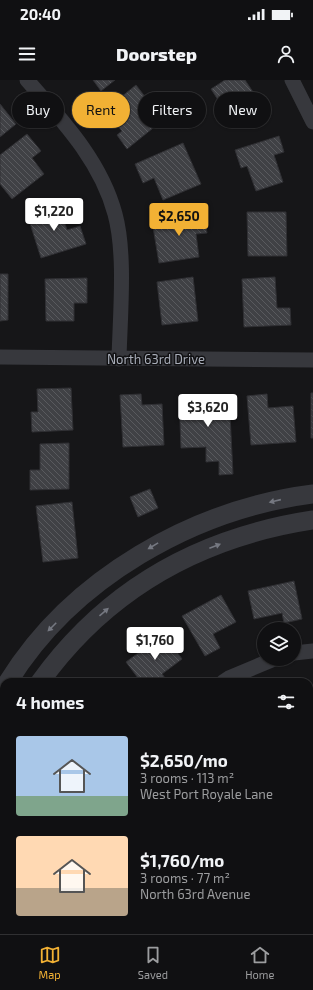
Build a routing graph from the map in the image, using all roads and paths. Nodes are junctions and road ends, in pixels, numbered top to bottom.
1 (27, 80) edge
2 (292, 80) edge
3 (313, 122) edge
4 (0, 357) edge
5 (120, 359) junction
6 (313, 360) edge
7 (313, 494) edge
8 (313, 520) edge
9 (313, 651) edge
10 (301, 652) edge
11 (257, 666) edge
12 (11, 678) edge
13 (43, 678) edge
14 (229, 678) edge

1 - 5 street
2 - 3 street
4 - 5 street, North 63rd Drive
5 - 6 street, North 63rd Drive
7 -> 12 street
13 -> 8 street
9 - 10 street
11 - 14 street

